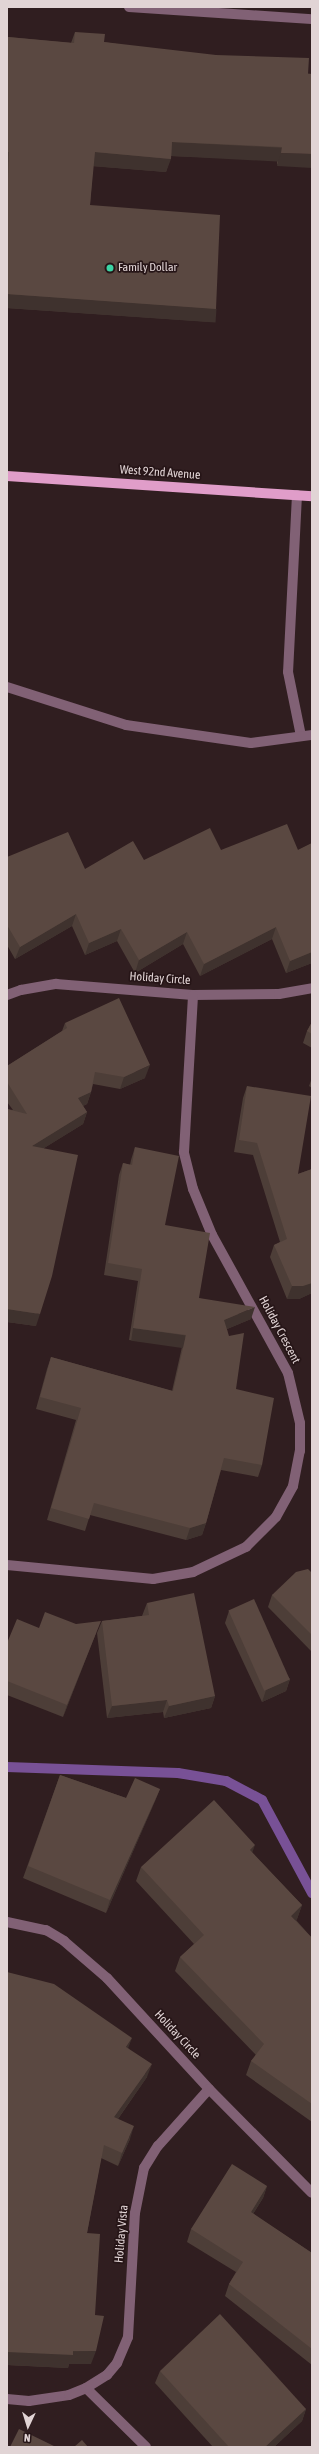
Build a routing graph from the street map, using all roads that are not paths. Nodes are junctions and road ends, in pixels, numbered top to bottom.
1 (129, 7) edge
2 (312, 19) edge
3 (7, 476) edge
4 (297, 495) junction
5 (312, 496) edge
6 (7, 687) edge
7 (312, 735) edge
8 (301, 736) junction
9 (312, 988) edge
10 (7, 995) edge
11 (193, 995) junction
12 (7, 1565) edge
13 (7, 1922) edge
14 (209, 2089) junction
15 (312, 2193) edge
16 (86, 2388) junction
17 (7, 2399) edge
18 (146, 2447) edge

1 - 2 street
3 - 4 main road, West 92nd Avenue
4 - 5 main road, West 92nd Avenue
4 - 8 street
6 - 8 street
7 - 8 street
9 - 11 street, Holiday Circle
10 - 11 street, Holiday Circle
11 - 12 street, Holiday Crescent
13 - 14 street, Holiday Circle
14 - 15 street, Holiday Circle
14 - 16 street, Holiday Vista
16 - 17 street, Holiday Vista
16 - 18 street

